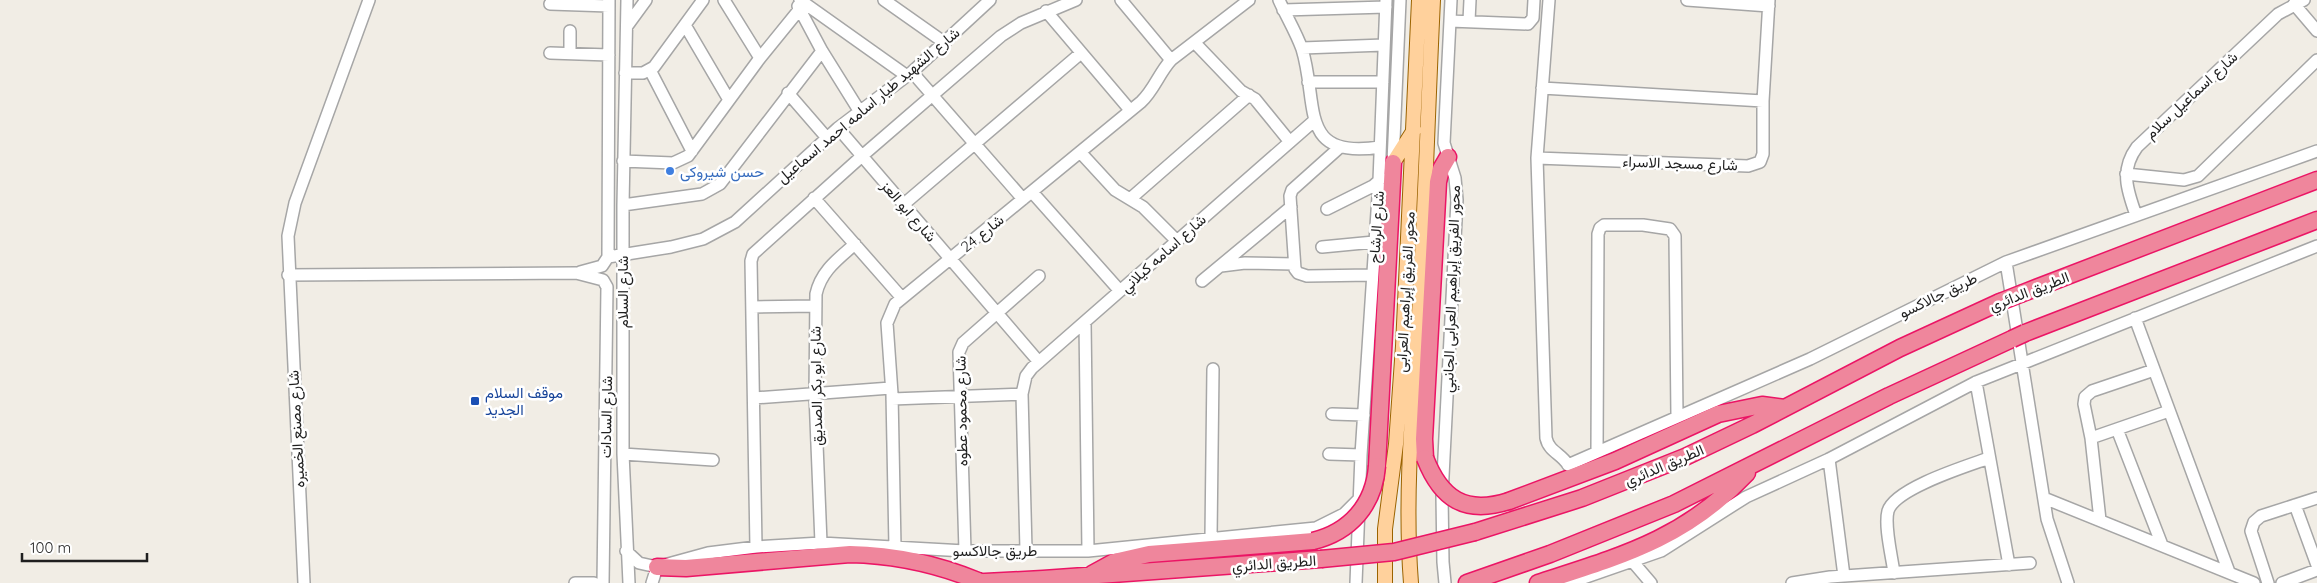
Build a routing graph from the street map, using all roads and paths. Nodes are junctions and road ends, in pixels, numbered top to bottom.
1 (369, 0) edge
2 (627, 0) edge
3 (646, 0) edge
4 (703, 0) edge
5 (724, 0) edge
6 (884, 0) edge
7 (1076, 0) edge
8 (1121, 0) edge
9 (1249, 0) edge
10 (1400, 0) edge
11 (1419, 0) edge
12 (1433, 0) edge
13 (1451, 0) edge
14 (1470, 0) edge
15 (1534, 0) edge
16 (1549, 0) edge
17 (1687, 0) edge
18 (983, 2) edge
19 (2299, 2) edge
20 (609, 3) edge
21 (799, 3) edge
22 (1769, 3) edge
23 (550, 4) dead end
24 (1299, 4) edge
25 (1386, 4) edge
26 (1281, 5) edge
27 (1046, 11) junction
28 (1469, 20) junction
29 (1450, 21) junction
30 (1528, 24) junction
31 (685, 25) junction
32 (627, 26) junction
33 (570, 31) dead end
34 (1546, 31) junction
35 (2317, 31) edge
36 (945, 43) junction
37 (1195, 43) junction
38 (1384, 45) junction
39 (1302, 48) junction
40 (822, 51) junction
41 (550, 53) dead end
42 (1080, 53) junction
43 (570, 54) junction
44 (609, 55) junction
45 (760, 58) junction
46 (1171, 60) junction
47 (2317, 60) edge
48 (650, 70) junction
49 (626, 73) junction
50 (909, 74) junction
51 (1308, 82) junction
52 (1383, 82) junction
53 (1542, 88) junction
54 (788, 93) junction
55 (1249, 95) junction
56 (933, 96) junction
57 (729, 100) junction
58 (1763, 101) junction
59 (1130, 110) junction
60 (860, 112) junction
61 (1316, 120) junction
62 (838, 128) junction
63 (1414, 129) junction
64 (827, 138) junction
65 (1290, 142) junction
66 (974, 144) junction
67 (1380, 147) junction
68 (1339, 148) junction
69 (692, 150) junction
70 (2317, 151) edge
71 (1080, 152) junction
72 (862, 156) junction
73 (1448, 158) junction
74 (1537, 158) junction
75 (623, 161) junction
76 (1393, 163) junction
77 (2126, 174) junction
78 (2317, 180) edge
79 (1378, 181) junction
80 (1027, 195) junction
81 (814, 198) junction
82 (1130, 199) junction
83 (904, 204) junction
84 (623, 205) junction
85 (1291, 207) junction
86 (1327, 209) dead end
87 (2136, 215) junction
88 (2317, 220) edge
89 (1176, 240) junction
90 (1374, 242) junction
91 (855, 244) junction
92 (2317, 246) edge
93 (1322, 247) dead end
94 (622, 255) junction
95 (608, 257) junction
96 (950, 258) junction
97 (2006, 262) junction
98 (1294, 264) junction
99 (1220, 266) junction
100 (576, 273) junction
101 (288, 275) junction
102 (1372, 275) junction
103 (1039, 276) dead end
104 (1202, 281) dead end
105 (1120, 291) junction
106 (902, 298) junction
107 (816, 306) junction
108 (752, 307) junction
109 (997, 314) junction
110 (2135, 318) junction
111 (1085, 322) junction
112 (607, 334) junction
113 (622, 359) junction
114 (1039, 362) junction
115 (2023, 363) junction
116 (1213, 368) dead end
117 (2154, 370) junction
118 (1976, 382) junction
119 (892, 393) junction
120 (1022, 394) junction
121 (815, 395) junction
122 (960, 396) junction
123 (754, 398) junction
124 (1785, 408) junction
125 (2169, 411) junction
126 (1332, 414) dead end
127 (1364, 415) junction
128 (1678, 416) junction
129 (2117, 429) junction
130 (2091, 438) junction
131 (1597, 452) junction
132 (623, 454) junction
133 (1329, 454) dead end
134 (1362, 454) junction
135 (1989, 458) junction
136 (1829, 459) junction
137 (713, 460) dead end
138 (1755, 465) junction
139 (1360, 498) junction
140 (2044, 498) junction
141 (2317, 498) edge
142 (2295, 506) junction
143 (2100, 520) junction
144 (1211, 537) junction
145 (821, 543) junction
146 (2162, 545) junction
147 (756, 547) junction
148 (895, 547) junction
149 (1026, 550) junction
150 (965, 551) junction
151 (1088, 551) junction
152 (626, 552) junction
153 (1633, 562) junction
154 (2030, 563) dead end
155 (2009, 565) junction
156 (2317, 565) edge
157 (657, 567) junction
158 (2317, 570) edge
159 (2229, 572) junction
160 (1894, 573) junction
161 (1087, 576) junction
162 (1844, 576) junction
163 (1595, 579) edge
164 (304, 583) edge
165 (575, 583) edge
166 (594, 583) edge
167 (603, 583) edge
168 (629, 583) edge
169 (652, 583) edge
170 (973, 583) edge
171 (1356, 583) edge
172 (1385, 583) edge
173 (1411, 583) edge
174 (1445, 583) edge
175 (1466, 583) edge
176 (1538, 583) edge
177 (1569, 583) edge
178 (1650, 583) edge
179 (1792, 583) edge
180 (2068, 583) edge
181 (2254, 583) edge
182 (2268, 583) edge
183 (2282, 583) edge

1 - 101 street, شارع مصنع الخميره
2 - 32 street, شارع السلام
3 - 32 street
4 - 31 street
5 - 45 street
6 - 36 street
7 - 27 street
8 - 46 street
9 - 37 street, شارع 24
10 - 76 street
11 - 63 main road, محور الفريق إبراهيم العرابى
12 - 173 main road, محور الفريق إبراهيم العرابى
13 - 29 street, محور الفريق إبراهيم العرابى الجانبي
14 - 28 street
15 - 30 street
16 - 34 street
17 - 22 street
18 - 36 street, شارع الشهيد طيار اسامه احمد اسماعيل
19 - 35 street
19 - 77 street, شارع اسماعيل سلام
20 - 23 street
20 - 44 street, شارع السلام
21 - 40 street
21 - 45 street
21 - 50 street
22 - 58 street, شارع مسجد الاسراء
24 - 25 street
24 - 26 street
25 - 38 street, شارع الرشاح
26 - 39 street
27 - 42 street
27 - 56 street
28 - 29 street
28 - 30 street
29 - 73 street, محور الفريق إبراهيم العرابى الجانبي
30 - 34 street
31 - 48 street
31 - 57 street
32 - 49 street, شارع السلام
33 - 43 street
34 - 53 street
36 - 50 street, شارع الشهيد طيار اسامه احمد اسماعيل
37 - 46 street, شارع 24
37 - 55 street
38 - 39 street
38 - 52 street, شارع الرشاح
39 - 51 street
40 - 54 street
40 - 60 street
41 - 43 street
42 - 59 street
42 - 66 street
43 - 44 street
44 - 95 street, شارع السلام
45 - 57 street
46 - 59 street, شارع 24
47 - 77 street
48 - 49 street
48 - 69 street
49 - 75 street, شارع السلام
50 - 56 street
50 - 60 street, شارع الشهيد طيار اسامه احمد اسماعيل
51 - 52 street
51 - 61 street
52 - 67 street, شارع الرشاح
53 - 58 street
53 - 74 street
54 - 64 street
54 - 84 street
55 - 65 street
55 - 82 street
56 - 66 street
56 - 72 street
57 - 69 street
58 - 74 street, شارع مسجد الاسراء
59 - 71 street, شارع 24
60 - 62 street, شارع الشهيد طيار اسامه احمد اسماعيل
61 - 65 street, شارع اسامه كيلاني
61 - 68 street
62 - 64 street, شارع الشهيد طيار اسامه احمد اسماعيل
62 - 72 street, شارع ابو العز
63 - 76 main road
63 - 172 main road, محور الفريق إبراهيم العرابى
64 - 94 street, شارع الشهيد طيار اسامه احمد اسماعيل
65 - 89 street, شارع اسامه كيلاني
66 - 80 street
66 - 83 street
67 - 68 street
67 - 79 street, شارع الرشاح
68 - 85 street
69 - 75 street
70 - 87 street, طريق جالاكسو
71 - 80 street, شارع 24
71 - 82 street
72 - 81 street
72 - 83 street, شارع ابو العز
73 - 124 highway, bridge
73 - 174 street, محور الفريق إبراهيم العرابى الجانبي
74 - 131 street, طريق جالاكسو
75 - 84 street, شارع السلام
76 - 79 street
76 - 161 highway, bridge
77 - 87 street, شارع اسماعيل سلام
78 - 124 highway, الطريق الدائري, bridge
79 - 86 street
79 - 90 street, شارع الرشاح
80 - 96 street, شارع 24
80 - 105 street
81 - 91 street
81 - 108 street
82 - 89 street
83 - 96 street, شارع ابو العز
84 - 94 street, شارع السلام
85 - 98 street
85 - 99 street
87 - 97 street, طريق جالاكسو
88 - 138 highway
89 - 105 street, شارع اسامه كيلاني
90 - 93 street
90 - 102 street, شارع الرشاح
91 - 106 street
91 - 107 street, شارع ابو بكر الصديق
92 - 110 street
94 - 95 street, شارع الشهيد طيار اسامه احمد اسماعيل
94 - 113 street, شارع السلام
95 - 100 street, شارع السلام
96 - 106 street, شارع 24
96 - 109 street, شارع ابو العز
97 - 115 street
97 - 128 street, طريق جالاكسو
98 - 99 street
98 - 102 street
99 - 104 street
100 - 101 street
100 - 112 street, شارع السادات
101 - 164 street, شارع مصنع الخميره
102 - 127 street, شارع الرشاح
103 - 109 street, شارع محمود عطوه
105 - 111 street, شارع اسامه كيلاني
106 - 119 street, شارع 24
107 - 108 street
107 - 121 street, شارع ابو بكر الصديق
108 - 123 street
109 - 114 street, شارع ابو العز
109 - 122 street, شارع محمود عطوه
110 - 115 street
110 - 117 street
111 - 114 street, شارع اسامه كيلاني
111 - 151 street
112 - 113 street
112 - 167 street, شارع السادات
113 - 132 street, شارع السلام
114 - 120 street, شارع اسامه كيلاني
115 - 118 street
115 - 140 street
116 - 144 street
117 - 125 street
117 - 130 street
118 - 135 street
118 - 136 street
119 - 121 street
119 - 122 street
119 - 148 street, شارع 24
120 - 122 street
120 - 149 street
121 - 123 street
121 - 145 street, شارع ابو بكر الصديق
122 - 150 street, شارع محمود عطوه
123 - 147 street
124 - 161 highway, الطريق الدائري, bridge
125 - 129 street
125 - 159 street
126 - 127 street
127 - 134 street, شارع الرشاح
128 - 131 street, طريق جالاكسو
128 - 131 street
129 - 130 street
129 - 146 street
130 - 143 street
132 - 137 street
132 - 152 street, شارع السلام
133 - 134 street
134 - 139 street, شارع الرشاح
135 - 155 street
135 - 160 street
136 - 153 street
136 - 162 street
138 - 175 highway
138 - 176 highway
139 - 144 street, طريق جالاكسو
139 - 171 street, شارع الرشاح
140 - 143 street
140 - 180 street
141 - 142 street
142 - 156 street
142 - 182 street
143 - 146 street
144 - 151 street, طريق جالاكسو
145 - 147 street, طريق جالاكسو
145 - 148 street, طريق جالاكسو
146 - 159 street
147 - 157 street, طريق جالاكسو
148 - 150 street, طريق جالاكسو
149 - 150 street, طريق جالاكسو
149 - 151 street, طريق جالاكسو
152 - 157 street
152 - 168 street, شارع السلام
153 - 163 street
153 - 178 street
154 - 155 street
155 - 160 street
157 - 169 street
157 - 170 highway
158 - 183 street
159 - 181 street
160 - 162 street
161 - 170 highway, الطريق الدائري
162 - 179 street
163 - 177 street
165 - 166 street

